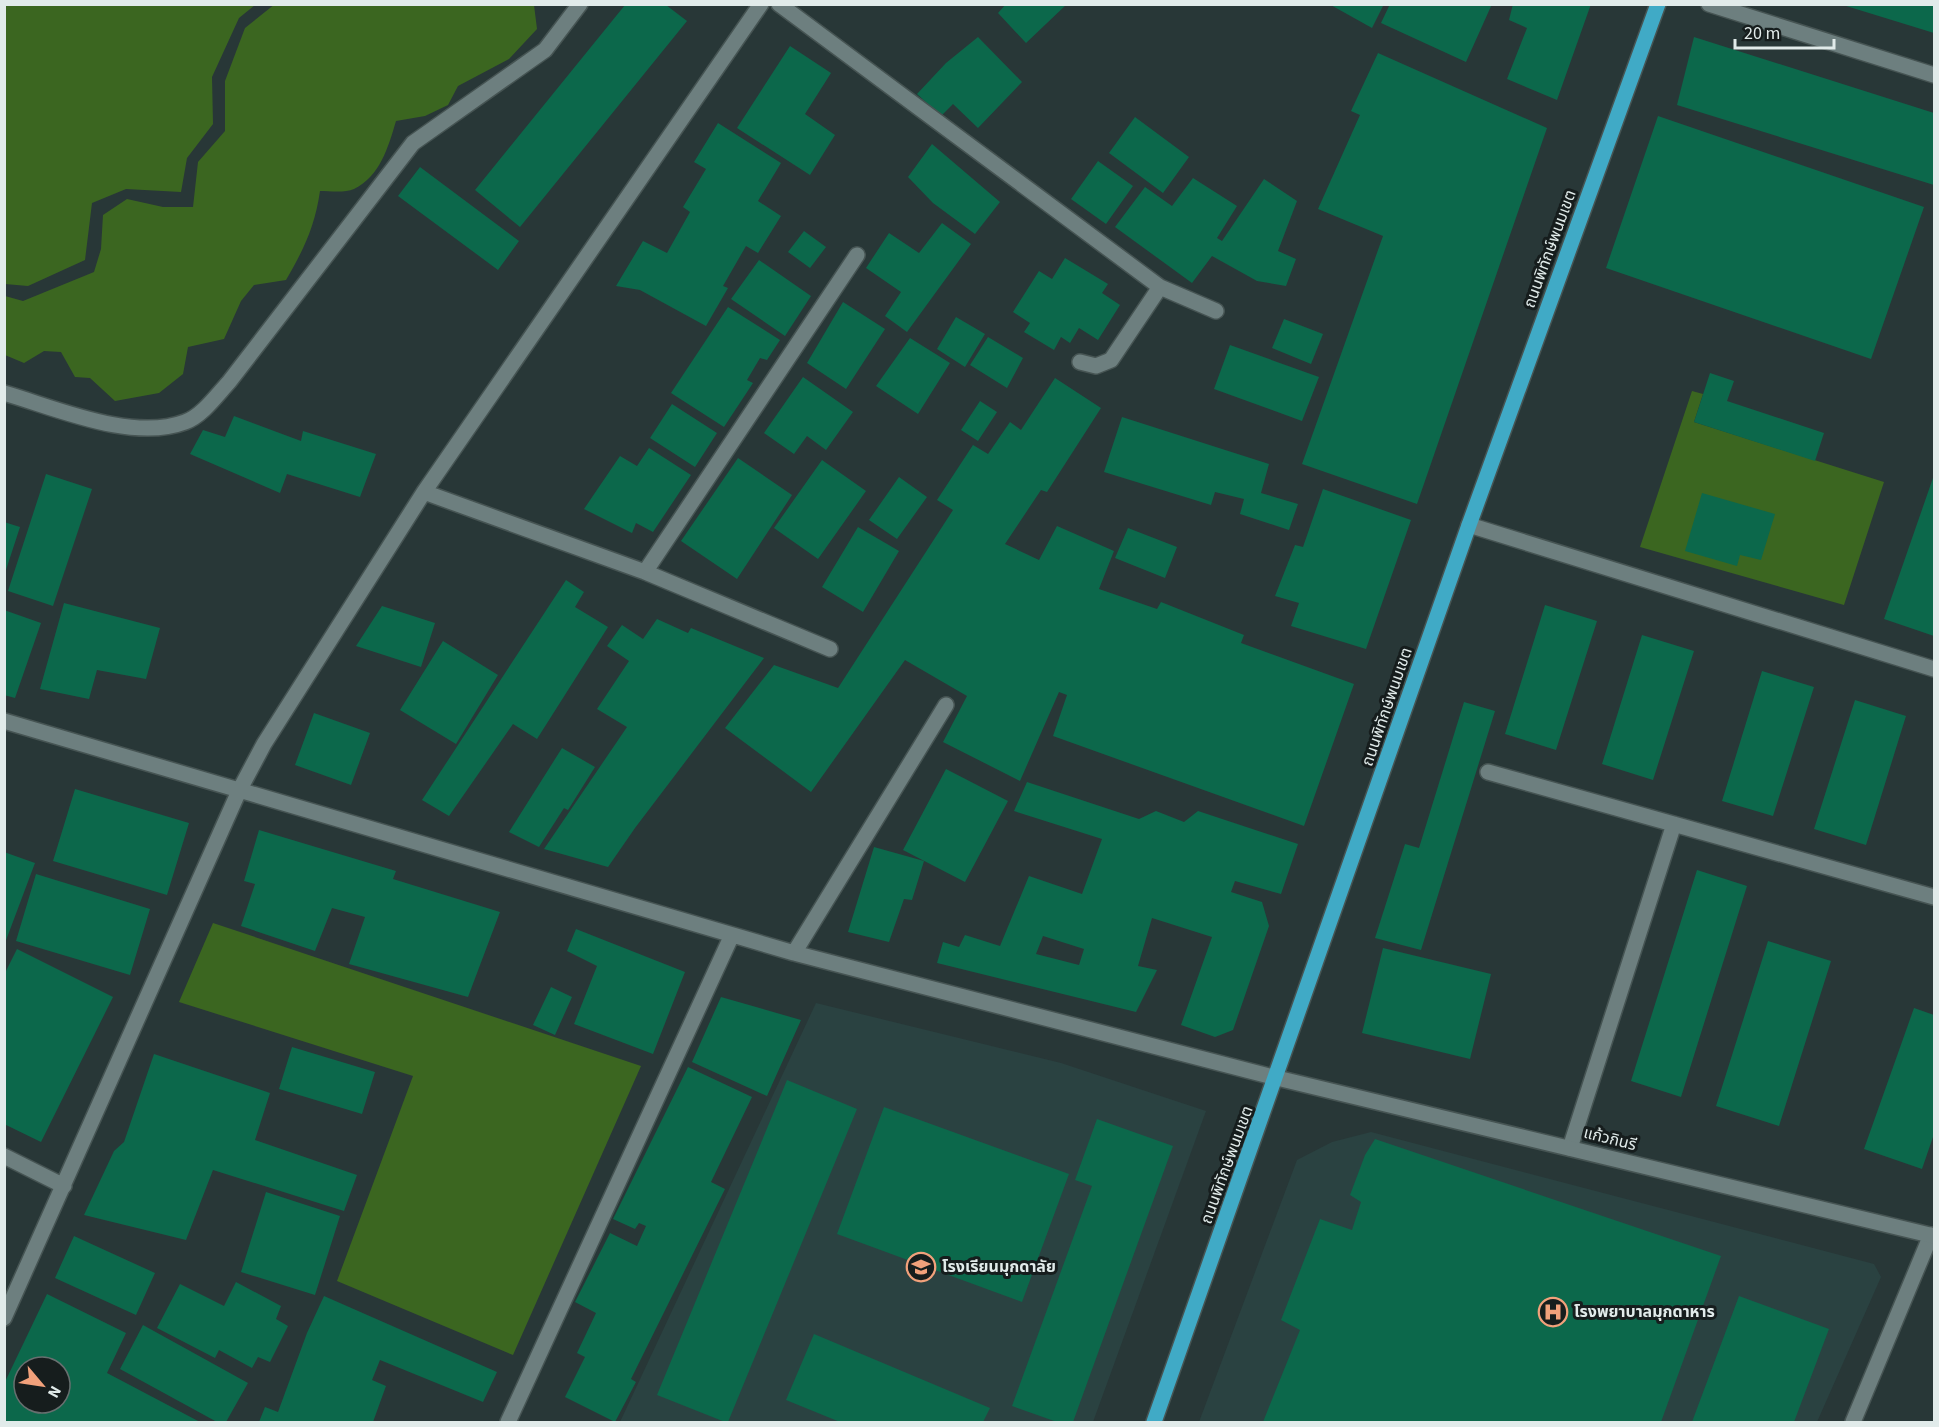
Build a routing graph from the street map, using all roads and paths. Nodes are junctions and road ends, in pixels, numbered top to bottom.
1 (580, 4) edge
2 (761, 4) edge
3 (779, 4) edge
4 (1658, 4) edge
5 (1708, 4) edge
6 (1935, 75) edge
7 (857, 255) dead end
8 (1160, 287) junction
9 (1216, 311) dead end
10 (1080, 362) dead end
11 (4, 393) edge
12 (424, 492) junction
13 (1469, 525) junction
14 (645, 572) junction
15 (830, 649) dead end
16 (1935, 669) edge
17 (946, 705) dead end
18 (4, 721) edge
19 (1488, 772) dead end
20 (239, 790) junction
21 (1674, 824) junction
22 (1935, 897) edge
23 (732, 935) junction
24 (794, 953) junction
25 (1277, 1078) junction
26 (1570, 1148) junction
27 (4, 1156) edge
28 (64, 1186) junction
29 (1933, 1235) edge
30 (4, 1318) edge
31 (508, 1422) edge
32 (1154, 1422) edge
33 (1853, 1422) edge

1 - 11 street
2 - 12 street
3 - 8 street
4 - 13 main road, ถนนพิทักษ์พนมเขต
5 - 6 street
7 - 14 street
8 - 9 street
8 - 10 street
12 - 14 street
12 - 20 street
13 - 16 street
13 - 25 main road, ถนนพิทักษ์พนมเขต
14 - 15 street
17 - 24 street
18 - 20 street, แก้วกินรี
19 - 21 street
20 - 23 street, แก้วกินรี
20 - 28 street
21 - 22 street
21 - 26 street
23 - 24 street, แก้วกินรี
23 - 31 street
24 - 25 street, แก้วกินรี
25 - 26 street, แก้วกินรี
25 - 32 main road, ถนนพิทักษ์พนมเขต
26 - 29 street, แก้วกินรี
27 - 28 street
28 - 30 street
29 - 33 street

